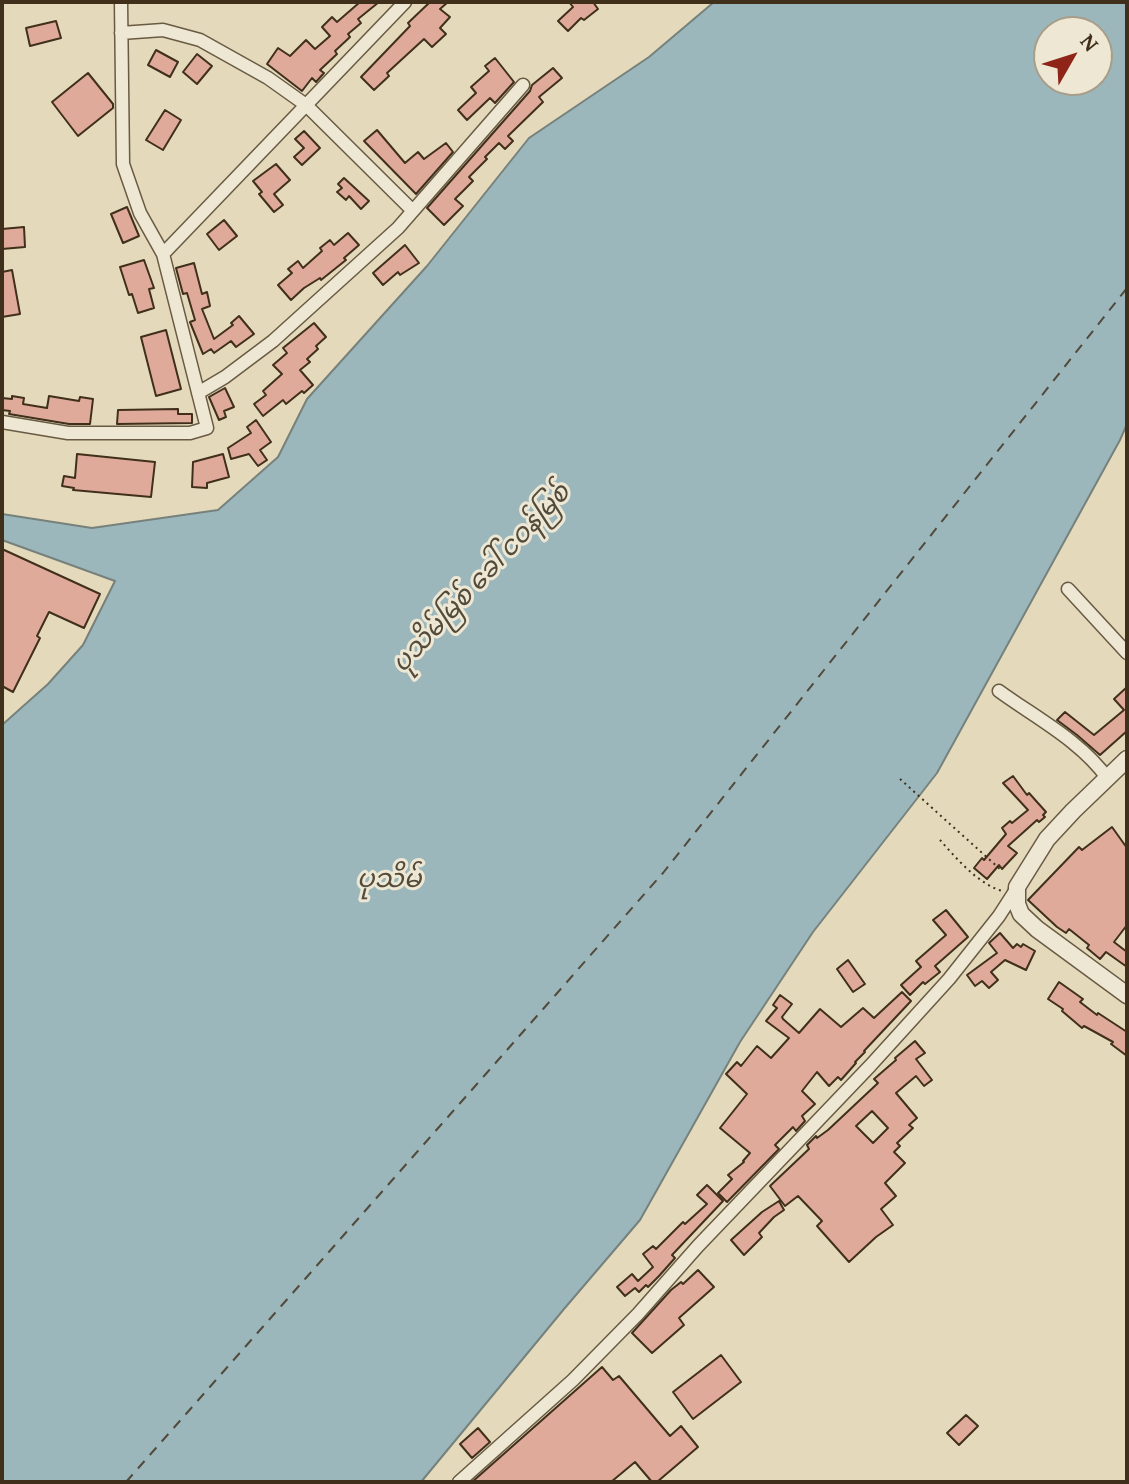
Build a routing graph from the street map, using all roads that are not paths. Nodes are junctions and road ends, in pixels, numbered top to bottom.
1 (121, 2) edge
2 (405, 2) edge
3 (121, 33) junction
4 (523, 85) dead end
5 (306, 105) junction
6 (413, 211) junction
7 (163, 254) junction
8 (198, 393) junction
9 (2, 422) edge
10 (1068, 589) dead end
11 (1127, 653) edge
12 (999, 691) dead end
13 (1127, 759) edge
14 (1108, 779) junction
15 (1017, 887) junction
16 (1127, 995) edge
17 (459, 1482) edge

1 - 3 street
2 - 5 street
3 - 5 street
3 - 7 street
4 - 6 street
5 - 6 street
5 - 7 street
6 - 8 street
7 - 8 street
8 - 9 street
10 - 11 street
12 - 14 street
13 - 14 street
14 - 15 street
15 - 16 street
15 - 17 street

